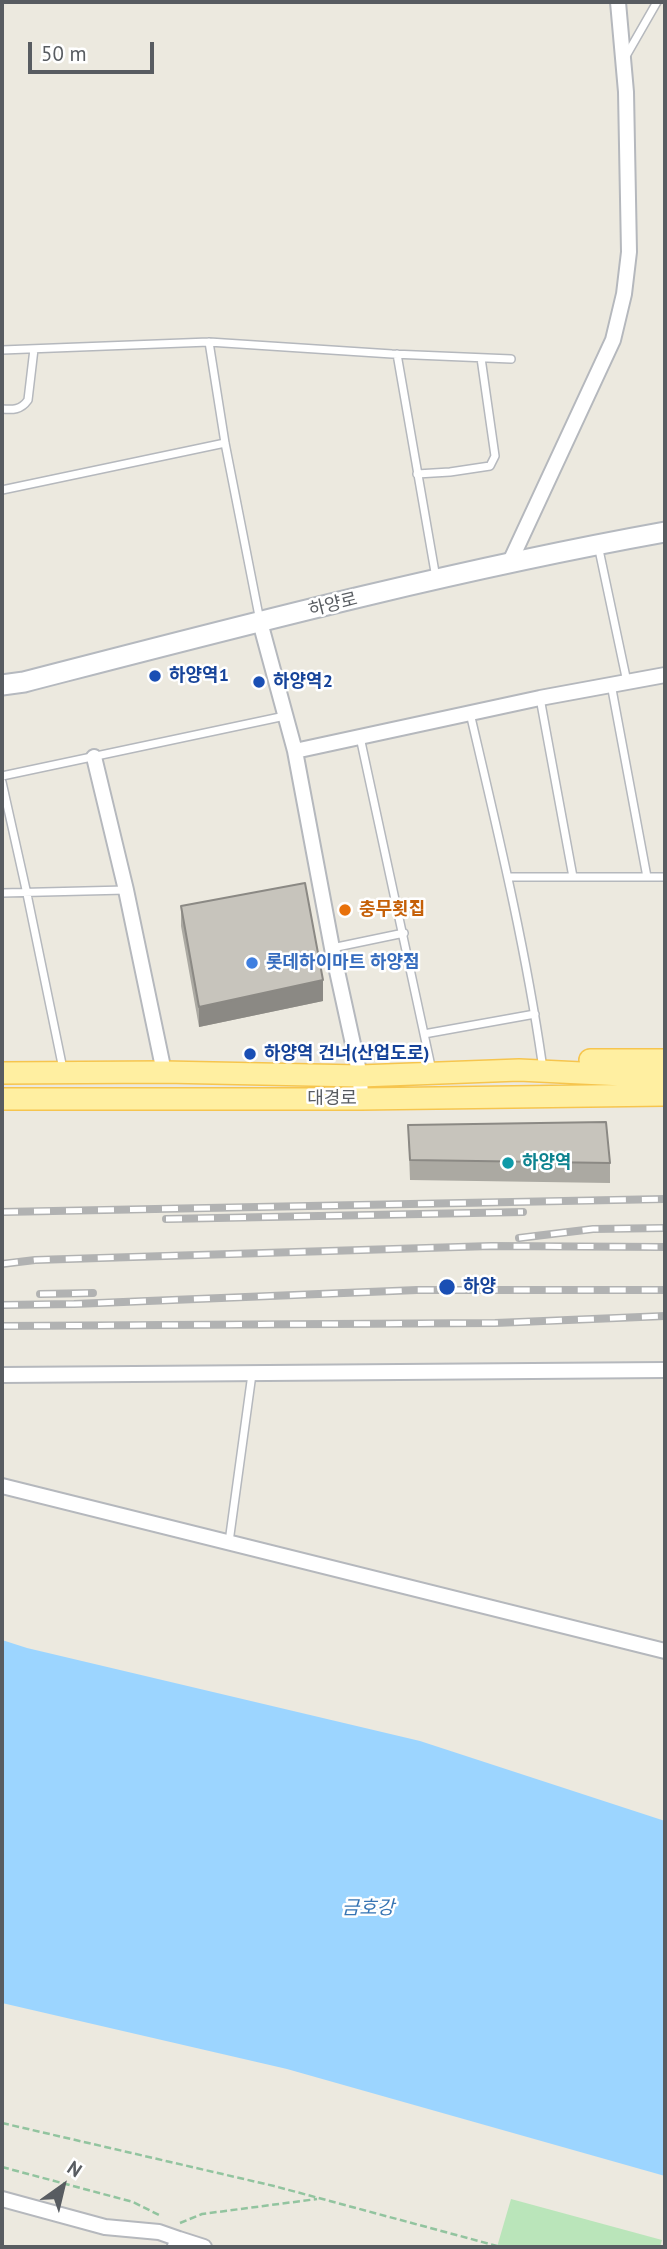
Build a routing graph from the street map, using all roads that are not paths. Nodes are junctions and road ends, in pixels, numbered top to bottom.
1 (618, 2) edge
2 (657, 2) edge
3 (624, 59) junction
4 (209, 342) junction
5 (34, 349) junction
6 (2, 350) edge
7 (397, 354) junction
8 (481, 358) junction
9 (511, 359) dead end
10 (2, 408) edge
11 (225, 443) junction
12 (417, 474) junction
13 (2, 490) edge
14 (665, 532) edge
15 (597, 544) junction
16 (509, 564) junction
17 (436, 579) junction
18 (260, 622) junction
19 (665, 675) edge
20 (627, 681) junction
21 (2, 683) edge
22 (611, 683) junction
23 (540, 698) junction
24 (470, 712) junction
25 (285, 716) junction
26 (360, 736) junction
27 (295, 751) junction
28 (94, 757) junction
29 (2, 776) edge
30 (2, 782) edge
31 (509, 877) junction
32 (573, 877) junction
33 (647, 877) junction
34 (665, 877) edge
35 (126, 890) junction
36 (2, 893) edge
37 (27, 894) junction
38 (404, 933) junction
39 (331, 948) junction
40 (535, 1014) junction
41 (424, 1034) junction
42 (542, 1062) junction
43 (519, 1070) junction
44 (63, 1072) junction
45 (2, 1073) edge
46 (164, 1073) junction
47 (433, 1073) junction
48 (360, 1076) junction
49 (664, 1085) edge
50 (2, 1099) edge
51 (361, 1099) junction
52 (665, 1370) edge
53 (252, 1373) junction
54 (2, 1375) edge
55 (2, 1486) edge
56 (229, 1543) junction
57 (665, 1651) edge
58 (2, 2199) edge
59 (176, 2243) edge
60 (204, 2247) edge

1 - 3 street
2 - 3 lane
3 - 16 street
4 - 5 lane
4 - 7 lane
4 - 11 lane
5 - 6 lane
5 - 10 lane
7 - 8 lane
7 - 12 lane
8 - 9 lane
8 - 12 lane
11 - 13 lane
11 - 18 lane
12 - 17 lane
14 - 15 street, 하양로
15 - 16 street, 하양로
15 - 20 lane
16 - 17 street, 하양로
17 - 18 street, 하양로
18 - 21 street, 하양로
18 - 25 street
19 - 20 street
20 - 22 street
22 - 23 street
22 - 33 lane
23 - 24 street
23 - 32 lane
24 - 26 street
24 - 31 lane
25 - 27 street
25 - 28 lane
26 - 27 street
26 - 38 lane
27 - 39 street
28 - 29 lane
28 - 35 street
30 - 37 lane
31 - 32 lane
31 - 40 lane
32 - 33 lane
33 - 34 lane
35 - 37 lane
35 - 46 street
36 - 37 lane
37 - 44 lane
38 - 39 lane
38 - 41 lane
39 - 48 street
40 - 41 lane
40 - 42 lane
41 - 47 lane
42 - 43 main road
42 - 49 main road
43 - 47 main road, 대경로
43 - 49 main road, 대경로
44 - 45 main road, 대경로
44 - 46 main road, 대경로
46 - 48 main road, 대경로
47 - 48 main road, 대경로
48 - 51 street
49 - 51 main road, 대경로
50 - 51 main road, 대경로
52 - 53 street
53 - 54 street
53 - 56 lane
55 - 56 street
56 - 57 street
58 - 59 street
59 - 60 street

